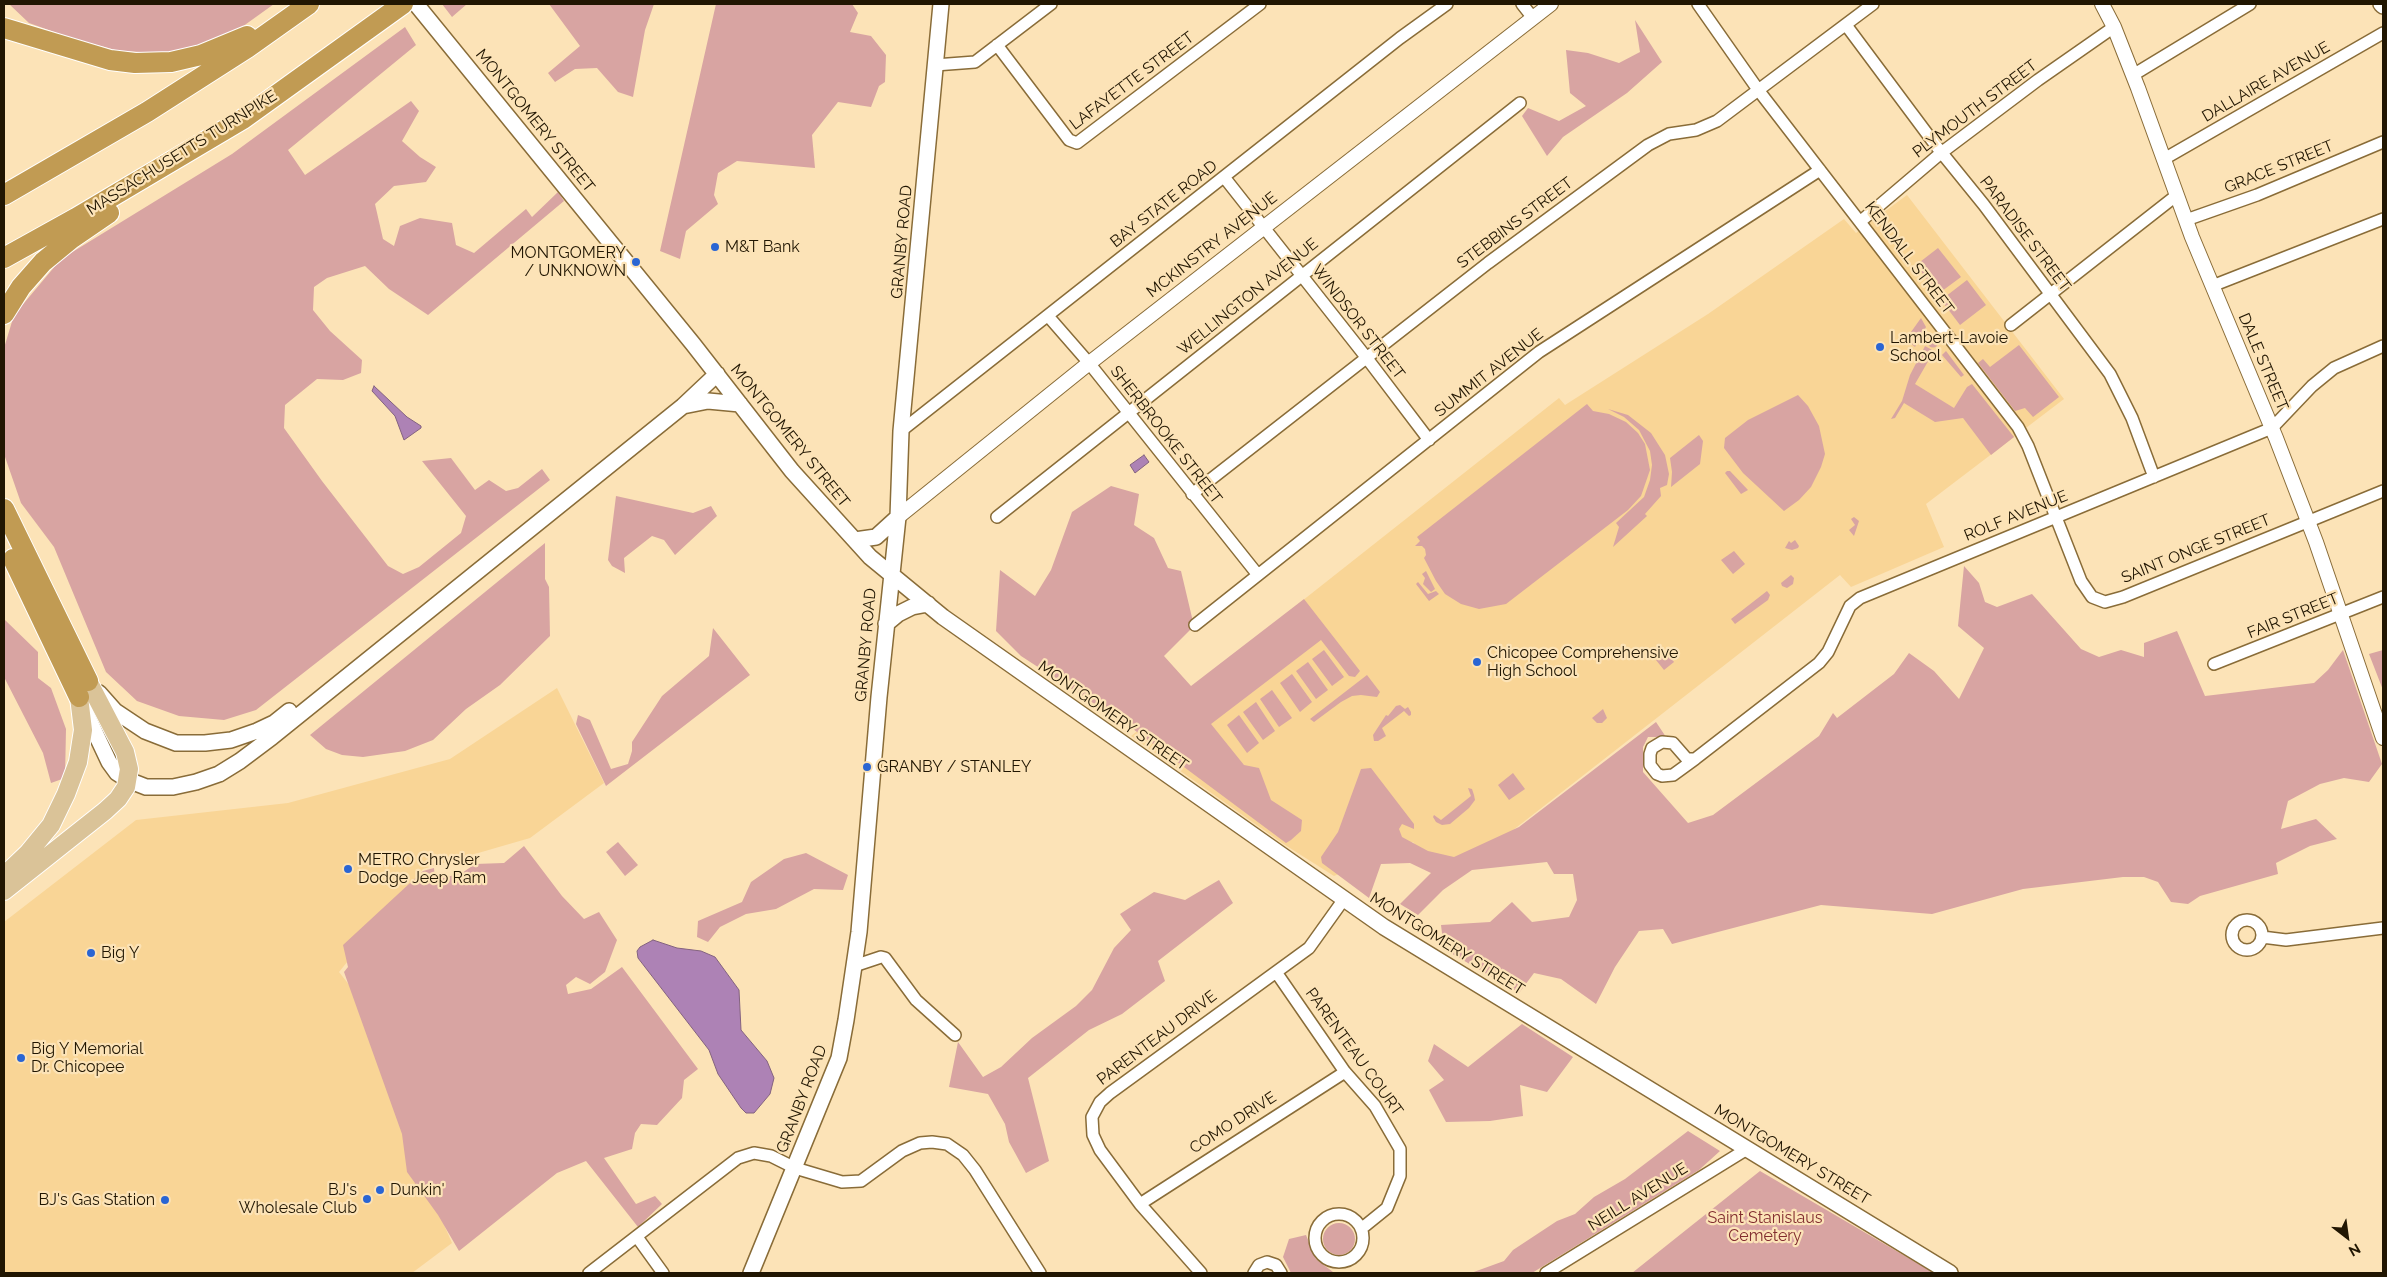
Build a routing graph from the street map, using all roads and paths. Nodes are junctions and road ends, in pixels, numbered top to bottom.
1 (416, 4) edge
2 (941, 4) edge
3 (1051, 4) edge
4 (1260, 4) edge
5 (1447, 4) edge
6 (1522, 4) edge
7 (1551, 4) edge
8 (1698, 4) edge
9 (1873, 4) edge
10 (2102, 4) edge
11 (2250, 4) edge
12 (398, 7) edge
13 (303, 8) edge
14 (1532, 18) junction
15 (1846, 25) junction
16 (2114, 27) junction
17 (4, 28) edge
18 (2383, 33) edge
19 (997, 45) junction
20 (935, 65) junction
21 (2133, 75) junction
22 (1759, 91) junction
23 (1520, 103) dead end
24 (242, 119) junction
25 (2383, 142) edge
26 (1941, 153) junction
27 (2164, 159) junction
28 (1820, 170) junction
29 (1224, 177) junction
30 (4, 195) edge
31 (2177, 195) junction
32 (2383, 219) edge
33 (2186, 220) junction
34 (1860, 221) junction
35 (1263, 226) junction
36 (4, 258) edge
37 (1301, 275) junction
38 (2212, 286) junction
39 (2050, 294) junction
40 (4, 314) edge
41 (1048, 316) junction
42 (2011, 325) dead end
43 (2383, 346) edge
44 (1366, 357) junction
45 (1089, 363) junction
46 (717, 374) junction
47 (740, 404) junction
48 (683, 406) junction
49 (1128, 413) junction
50 (2272, 428) junction
51 (902, 430) junction
52 (1429, 440) junction
53 (2154, 476) junction
54 (2383, 491) edge
55 (1192, 494) junction
56 (4, 509) edge
57 (898, 517) junction
58 (997, 517) dead end
59 (2054, 518) junction
60 (2308, 521) junction
61 (4, 539) edge
62 (855, 540) junction
63 (891, 574) junction
64 (1258, 575) junction
65 (2383, 597) edge
66 (2095, 599) joint
67 (928, 604) junction
68 (2341, 615) junction
69 (886, 624) junction
70 (1195, 625) dead end
71 (2214, 664) dead end
72 (84, 689) junction
73 (2383, 738) edge
74 (1695, 759) dead end
75 (128, 780) junction
76 (4, 876) edge
77 (4, 891) edge
78 (1344, 899) junction
79 (2383, 928) edge
80 (2262, 937) dead end
81 (854, 966) junction
82 (1276, 972) junction
83 (955, 1034) dead end
84 (1345, 1072) junction
85 (1747, 1149) junction
86 (795, 1168) junction
87 (1140, 1204) junction
88 (1361, 1229) junction
89 (637, 1236) junction
90 (589, 1273) edge
91 (663, 1273) edge
92 (752, 1273) edge
93 (1040, 1273) edge
94 (1201, 1273) edge
95 (1254, 1273) edge
96 (1281, 1273) edge
97 (1546, 1273) edge
98 (1950, 1273) edge

1 - 46 main road, MONTGOMERY STREET
2 - 20 main road, GRANBY ROAD
3 - 19 street
4 - 19 street, LAFAYETTE STREET
5 - 29 street, BAY STATE ROAD
6 - 14 street
7 - 14 street, MCKINSTRY AVENUE
8 - 22 street, KENDALL STREET
9 - 15 street, STEBBINS STREET
10 - 16 street, DALE STREET
11 - 21 street
12 - 24 highway, MASSACHUSETTS TURNPIKE
13 - 17 highway
13 - 30 highway
14 - 35 street, MCKINSTRY AVENUE
15 - 22 street, STEBBINS STREET
15 - 26 street, PARADISE STREET
16 - 21 street, DALE STREET
16 - 26 street, PLYMOUTH STREET
18 - 27 street, DALLAIRE AVENUE
19 - 20 street
20 - 51 main road, GRANBY ROAD
21 - 27 street, DALE STREET
22 - 28 street, KENDALL STREET
22 - 44 street, STEBBINS STREET
23 - 37 street, WELLINGTON AVENUE
24 - 36 highway, MASSACHUSETTS TURNPIKE
24 - 40 highway
25 - 33 street, GRACE STREET
26 - 34 street, PLYMOUTH STREET
26 - 39 street, PARADISE STREET
27 - 31 street, DALE STREET
28 - 34 street, KENDALL STREET
28 - 52 street, SUMMIT AVENUE
29 - 35 street, WINDSOR STREET
29 - 41 street, BAY STATE ROAD
31 - 33 street, DALE STREET
31 - 39 street
32 - 38 street
33 - 38 street, DALE STREET
34 - 59 street, KENDALL STREET
35 - 37 street, WINDSOR STREET
35 - 45 street, MCKINSTRY AVENUE
37 - 44 street, WINDSOR STREET
37 - 49 street, WELLINGTON AVENUE
38 - 50 street, DALE STREET
39 - 42 street
39 - 53 street, PARADISE STREET
41 - 45 street, SHERBROOKE STREET
41 - 51 street, BAY STATE ROAD
43 - 50 street, ROLF AVENUE
44 - 52 street, WINDSOR STREET
44 - 55 street, STEBBINS STREET
45 - 49 street, SHERBROOKE STREET
45 - 57 street, MCKINSTRY AVENUE
46 - 47 main road, MONTGOMERY STREET
46 - 48 main road
46 - 72 main road
47 - 48 main road
47 - 62 main road, MONTGOMERY STREET
48 - 75 main road
49 - 55 street, SHERBROOKE STREET
49 - 58 street, WELLINGTON AVENUE
50 - 53 street, ROLF AVENUE
50 - 60 street, DALE STREET
51 - 57 main road, GRANBY ROAD
52 - 64 street, SUMMIT AVENUE
53 - 59 street, ROLF AVENUE
54 - 60 street, SAINT ONGE STREET
55 - 64 street, SHERBROOKE STREET
56 - 72 highway
57 - 62 main road
57 - 63 main road, GRANBY ROAD
59 - 66 street, KENDALL STREET
59 - 74 street, ROLF AVENUE
60 - 66 street, SAINT ONGE STREET
60 - 68 street, DALE STREET
61 - 72 highway
62 - 63 main road, MONTGOMERY STREET
63 - 67 main road, MONTGOMERY STREET
63 - 69 main road, GRANBY ROAD
64 - 70 street, SUMMIT AVENUE
65 - 68 street, FAIR STREET
67 - 69 main road
67 - 78 main road, MONTGOMERY STREET
68 - 71 street, FAIR STREET
68 - 73 street, DALE STREET
69 - 81 main road, GRANBY ROAD
72 - 75 main road
72 - 76 main road
75 - 77 main road
78 - 82 street, PARENTEAU DRIVE
78 - 85 main road, MONTGOMERY STREET
79 - 80 street
81 - 83 street
81 - 86 main road, GRANBY ROAD
82 - 84 street, PARENTEAU COURT
82 - 87 street, PARENTEAU DRIVE
84 - 87 street, COMO DRIVE
84 - 88 street, PARENTEAU COURT
85 - 97 street, NEILL AVENUE
85 - 98 main road, MONTGOMERY STREET
86 - 89 street
86 - 92 main road, GRANBY ROAD
86 - 93 street
87 - 94 street, PARENTEAU DRIVE
88 - 88 street
89 - 90 street
89 - 91 street
95 - 96 street

